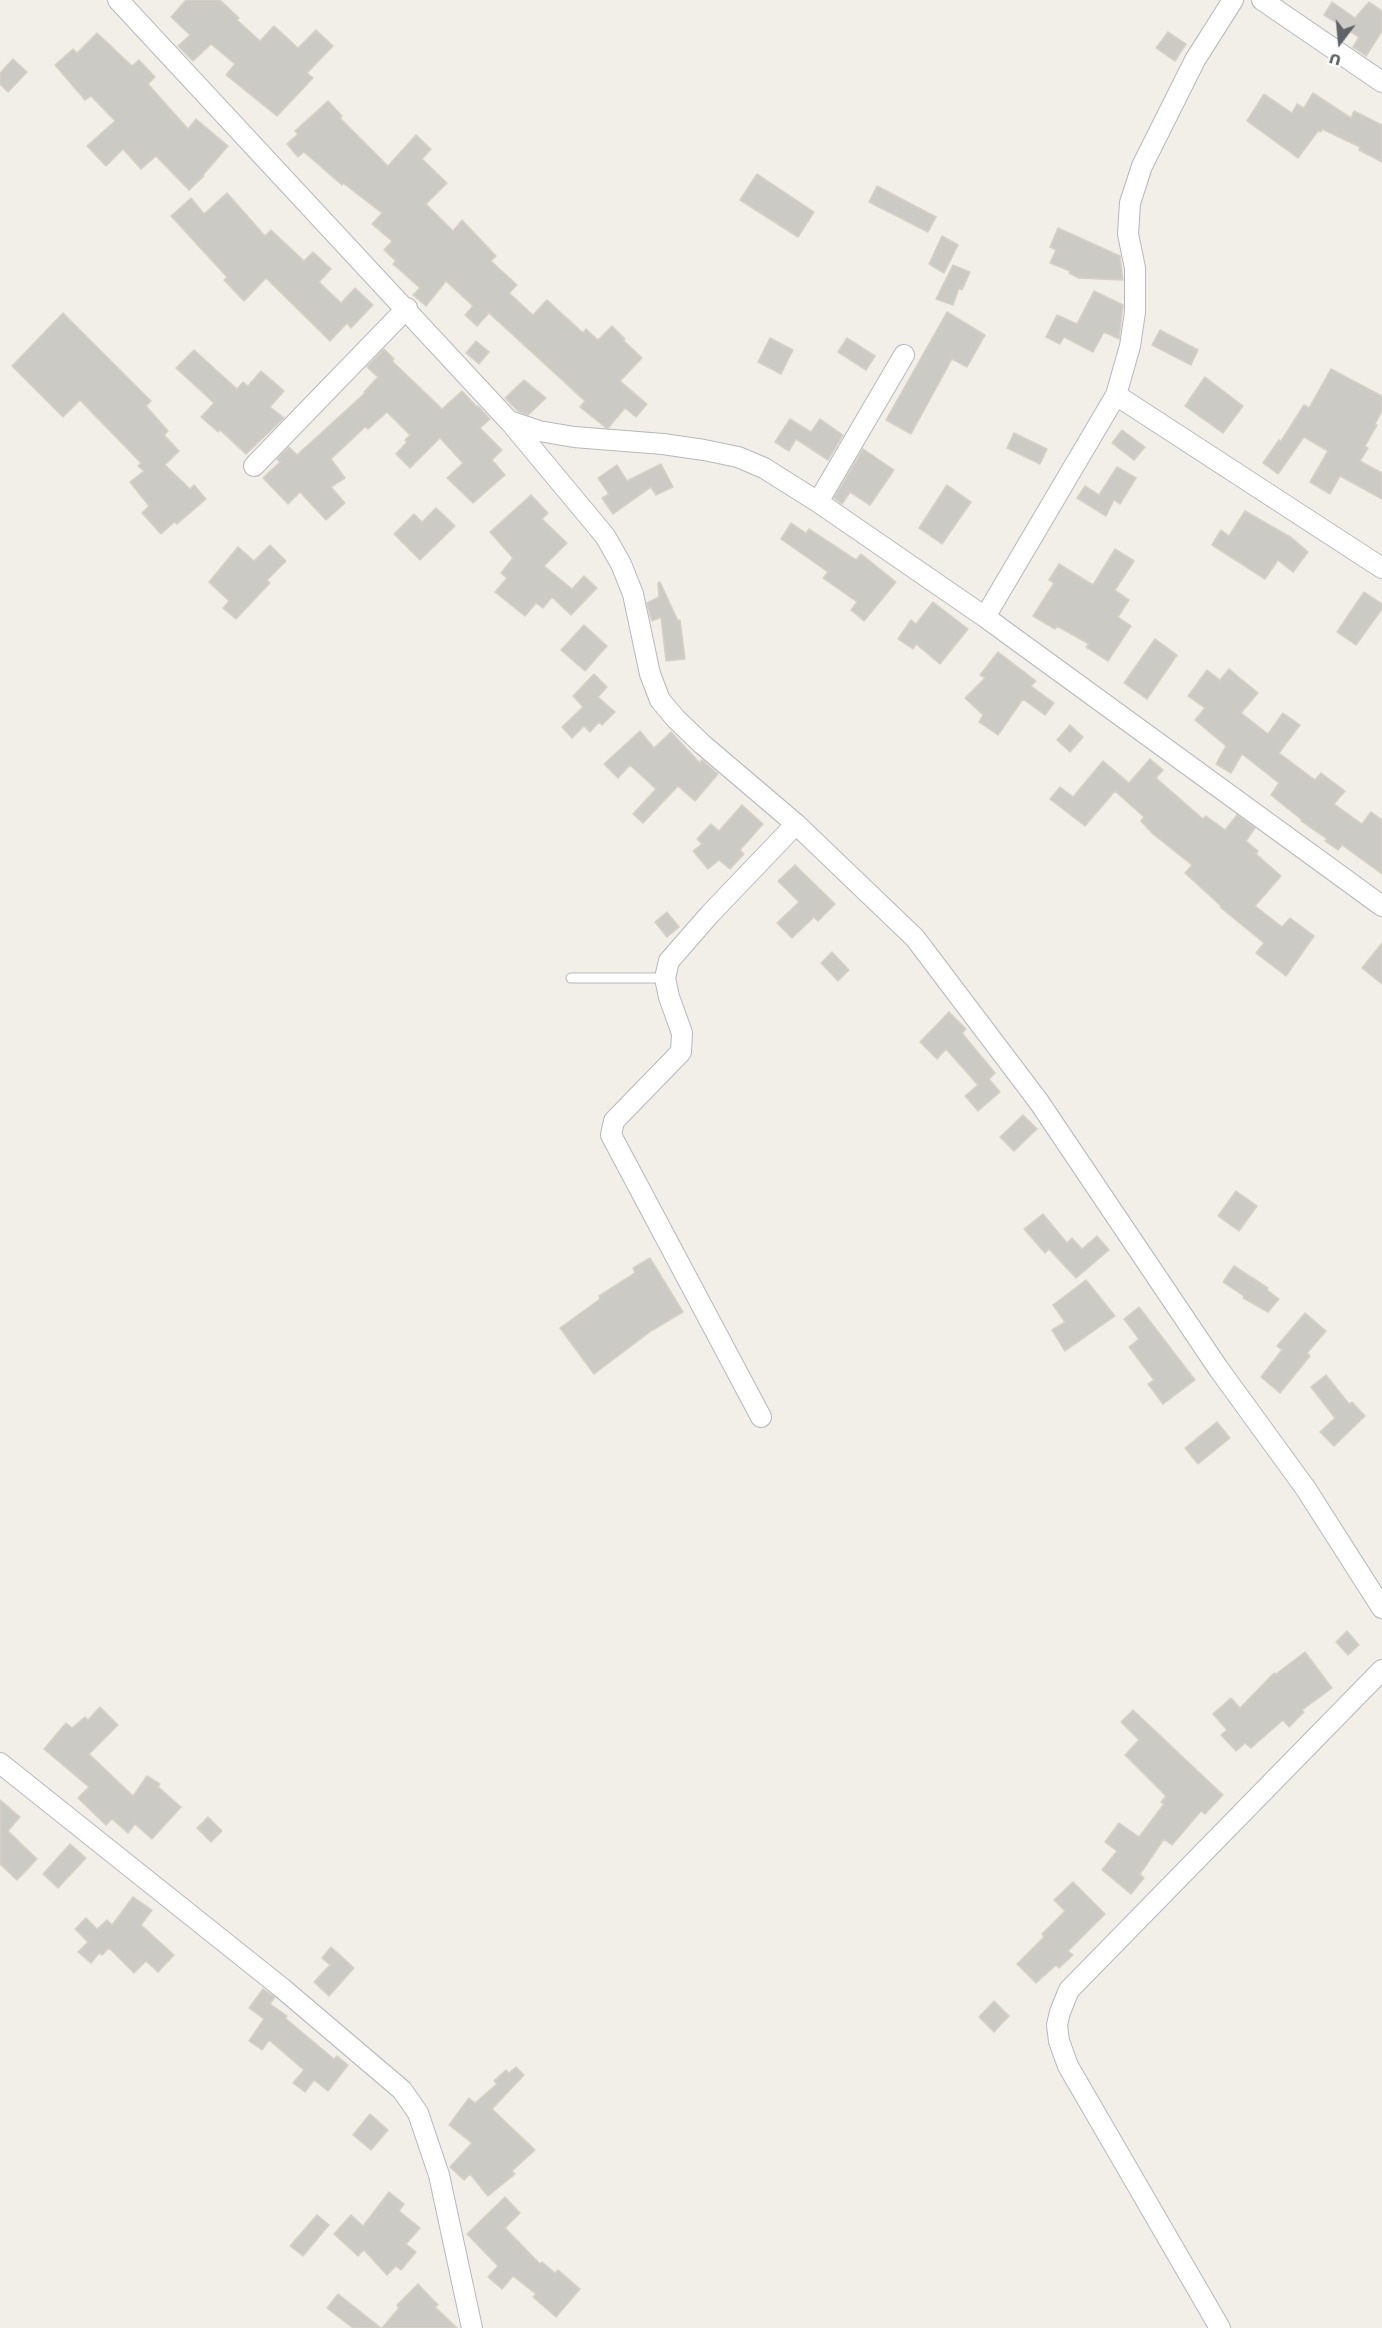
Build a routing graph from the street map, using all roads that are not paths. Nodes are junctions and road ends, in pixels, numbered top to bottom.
1 (118, 0) edge
2 (1233, 0) edge
3 (1262, 0) edge
4 (1382, 82) edge
5 (406, 308) junction
6 (904, 355) dead end
7 (1116, 395) junction
8 (509, 421) junction
9 (254, 466) dead end
10 (818, 502) junction
11 (1382, 568) edge
12 (985, 616) junction
13 (796, 824) junction
14 (1382, 906) edge
15 (571, 978) dead end
16 (665, 978) junction
17 (761, 1417) dead end
18 (1382, 1608) edge
19 (1382, 1671) edge
20 (0, 1763) edge
21 (472, 2328) edge
22 (1220, 2328) edge

1 - 5 street
2 - 7 street
3 - 4 street
5 - 8 street
5 - 9 street
6 - 10 street
7 - 11 street
7 - 12 street
8 - 10 street
8 - 13 street
10 - 12 street
12 - 14 street
13 - 16 street
13 - 18 street
15 - 16 lane
16 - 17 street
19 - 22 street
20 - 21 street

